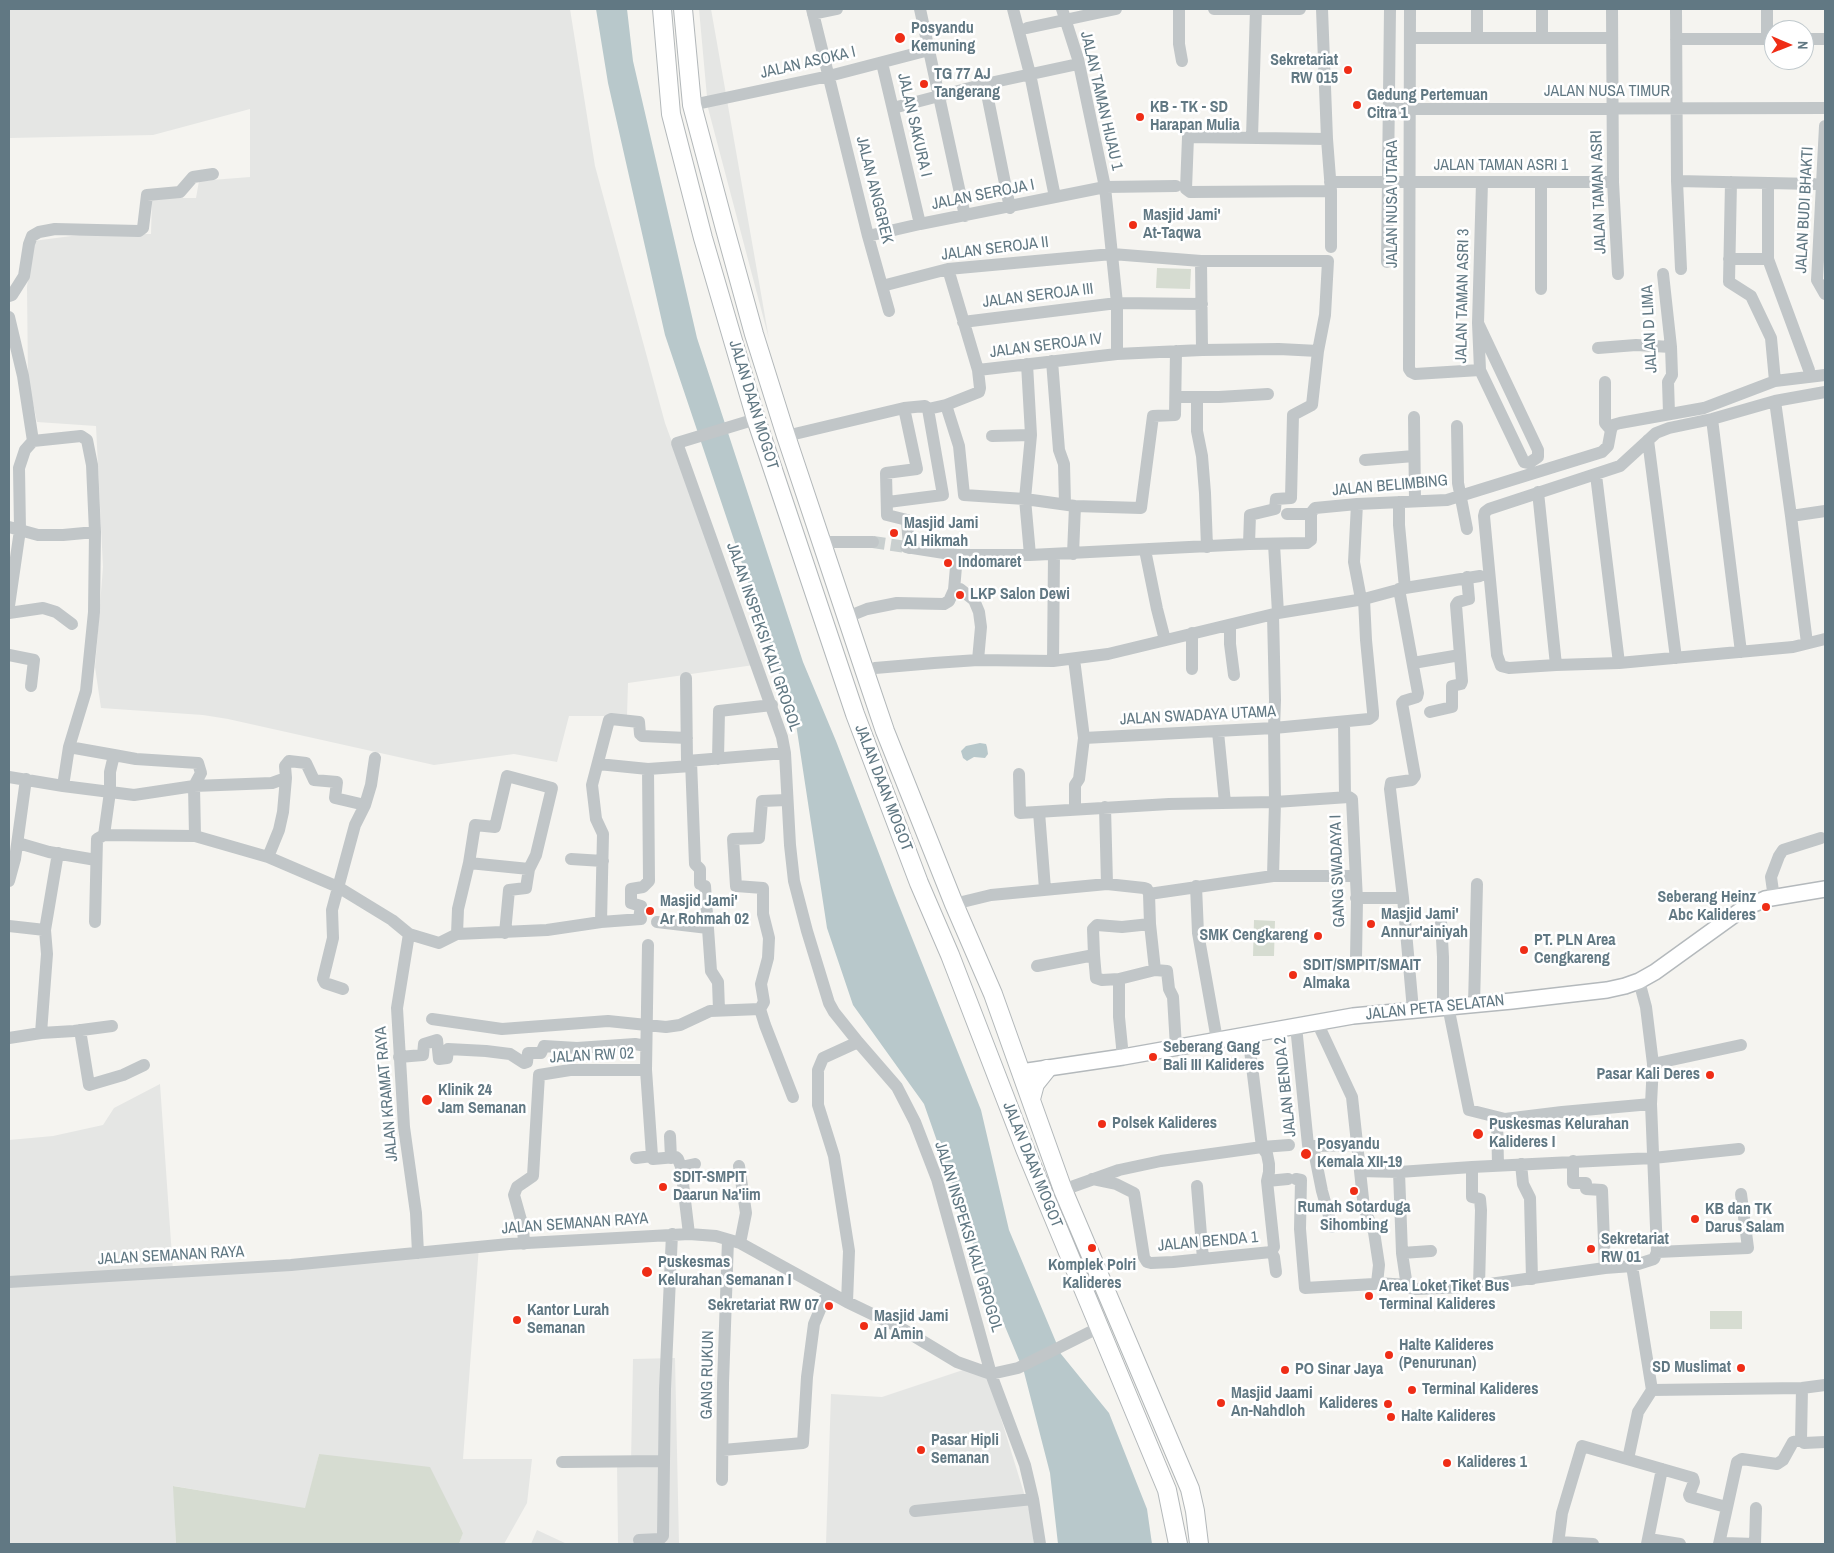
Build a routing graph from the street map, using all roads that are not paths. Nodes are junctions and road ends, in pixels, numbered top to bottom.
1 (662, 9) edge
2 (683, 9) edge
3 (837, 9) edge
4 (920, 9) edge
5 (1013, 9) edge
6 (1116, 9) edge
7 (1179, 9) edge
8 (1214, 9) edge
9 (1300, 9) edge
10 (1322, 9) edge
11 (1390, 9) edge
12 (1410, 9) edge
13 (1477, 9) edge
14 (1542, 9) edge
15 (1612, 9) edge
16 (1676, 9) edge
17 (1256, 10) edge
18 (812, 11) edge
19 (1063, 15) edge
20 (1027, 28) dead end
21 (1542, 37) junction
22 (1410, 38) junction
23 (1478, 38) junction
24 (1611, 38) junction
25 (1676, 39) junction
26 (1764, 39) edge
27 (930, 50) junction
28 (1182, 61) dead end
29 (882, 63) junction
30 (1078, 64) junction
31 (1030, 74) junction
32 (829, 76) junction
33 (986, 84) junction
34 (940, 96) junction
35 (692, 105) junction
36 (893, 108) junction
37 (1612, 108) junction
38 (1676, 108) junction
39 (1825, 108) edge
40 (1389, 109) junction
41 (1410, 109) junction
42 (1825, 126) edge
43 (1252, 137) junction
44 (1327, 139) junction
45 (212, 174) dead end
46 (1677, 181) junction
47 (1410, 182) junction
48 (1482, 182) junction
49 (1541, 182) junction
50 (1614, 182) junction
51 (1730, 182) junction
52 (1388, 183) junction
53 (1768, 183) junction
54 (1814, 184) dead end
55 (1331, 186) junction
56 (1104, 188) junction
57 (1182, 189) junction
58 (1055, 197) junction
59 (1823, 205) edge
60 (1010, 208) junction
61 (965, 216) junction
62 (920, 224) junction
63 (868, 236) junction
64 (1331, 247) dead end
65 (1112, 254) junction
66 (1729, 259) junction
67 (1768, 259) junction
68 (1201, 260) junction
69 (1387, 262) dead end
70 (948, 269) junction
71 (1680, 269) dead end
72 (1618, 274) dead end
73 (1663, 274) dead end
74 (882, 286) junction
75 (1541, 289) dead end
76 (1825, 294) edge
77 (9, 296) edge
78 (1117, 302) junction
79 (1202, 304) junction
80 (889, 311) dead end
81 (9, 318) edge
82 (963, 322) junction
83 (1478, 323) junction
84 (1671, 347) junction
85 (1598, 348) dead end
86 (1202, 350) junction
87 (1176, 351) junction
88 (1318, 351) junction
89 (1117, 354) junction
90 (1052, 361) junction
91 (1028, 364) junction
92 (1409, 369) joint
93 (978, 370) junction
94 (1480, 370) junction
95 (1808, 370) dead end
96 (1825, 375) edge
97 (1775, 381) junction
98 (1605, 382) dead end
99 (1825, 392) edge
100 (1268, 394) dead end
101 (1176, 397) junction
102 (1197, 397) junction
103 (1775, 401) junction
104 (946, 406) junction
105 (904, 408) junction
106 (928, 409) junction
107 (1669, 414) junction
108 (1414, 417) dead end
109 (752, 420) junction
110 (1712, 420) junction
111 (1457, 426) dead end
112 (1610, 430) junction
113 (1031, 435) junction
114 (786, 436) junction
115 (992, 436) dead end
116 (1648, 440) junction
117 (33, 441) junction
118 (1414, 456) junction
119 (1365, 460) dead end
120 (1596, 474) junction
121 (1538, 492) junction
122 (1460, 496) junction
123 (1025, 498) junction
124 (1415, 501) junction
125 (888, 502) junction
126 (1398, 502) junction
127 (1357, 504) junction
128 (1070, 505) junction
129 (1825, 511) edge
130 (1287, 514) dead end
131 (1311, 514) junction
132 (1791, 516) junction
133 (14, 528) edge
134 (1467, 529) dead end
135 (95, 532) junction
136 (822, 542) junction
137 (873, 542) tunnel mouth
138 (1249, 544) junction
139 (1274, 544) junction
140 (1206, 546) junction
141 (1146, 550) junction
142 (1054, 554) junction
143 (1073, 554) junction
144 (957, 555) junction
145 (1030, 555) junction
146 (12, 567) edge
147 (1402, 588) junction
148 (954, 590) junction
149 (1363, 599) junction
150 (9, 606) edge
151 (9, 613) edge
152 (1276, 614) junction
153 (847, 616) junction
154 (72, 624) dead end
155 (1230, 624) junction
156 (1192, 633) junction
157 (1825, 639) edge
158 (1165, 640) junction
159 (1807, 644) junction
160 (1741, 652) junction
161 (9, 655) edge
162 (1460, 656) junction
163 (1676, 658) junction
164 (1074, 659) junction
165 (978, 660) junction
166 (1053, 661) junction
167 (1619, 662) junction
168 (1413, 663) junction
169 (1556, 665) junction
170 (1192, 669) dead end
171 (865, 672) junction
172 (1234, 675) dead end
173 (686, 678) dead end
174 (31, 686) dead end
175 (772, 705) junction
176 (877, 706) junction
177 (1430, 712) dead end
178 (855, 714) junction
179 (1344, 722) junction
180 (1274, 728) junction
181 (885, 731) junction
182 (1218, 732) junction
183 (687, 738) junction
184 (1084, 738) junction
185 (864, 742) junction
186 (69, 747) junction
187 (785, 753) junction
188 (114, 755) junction
189 (375, 758) dead end
190 (718, 759) junction
191 (598, 764) junction
192 (691, 764) junction
193 (648, 769) junction
194 (1019, 774) dead end
195 (9, 777) edge
196 (286, 778) junction
197 (26, 779) junction
198 (63, 786) junction
199 (194, 786) junction
200 (110, 792) junction
201 (1345, 796) junction
202 (787, 800) junction
203 (1275, 802) junction
204 (1224, 803) junction
205 (365, 805) junction
206 (1106, 807) junction
207 (1075, 810) junction
208 (1039, 812) junction
209 (104, 835) junction
210 (195, 836) junction
211 (1822, 838) dead end
212 (18, 844) junction
213 (58, 853) junction
214 (268, 856) junction
215 (571, 858) dead end
216 (96, 860) junction
217 (602, 861) junction
218 (469, 863) junction
219 (529, 869) junction
220 (1273, 876) junction
221 (1354, 876) junction
222 (9, 881) edge
223 (1108, 884) junction
224 (1478, 884) dead end
225 (1196, 886) junction
226 (338, 887) junction
227 (1045, 889) junction
228 (1825, 889) edge
229 (1149, 894) junction
230 (1356, 898) junction
231 (1403, 898) junction
232 (1774, 898) junction
233 (954, 904) junction
234 (1441, 921) dead end
235 (95, 922) dead end
236 (601, 922) junction
237 (657, 922) dead end
238 (1150, 924) junction
239 (9, 926) edge
240 (708, 928) junction
241 (45, 930) junction
242 (505, 933) junction
243 (409, 934) junction
244 (457, 934) junction
245 (648, 945) dead end
246 (950, 955) junction
247 (1094, 956) junction
248 (1356, 959) dead end
249 (1037, 966) dead end
250 (1155, 970) junction
251 (1119, 979) junction
252 (1639, 981) junction
253 (344, 988) dead end
254 (1474, 1005) junction
255 (1446, 1007) junction
256 (760, 1009) junction
257 (719, 1010) junction
258 (1413, 1010) junction
259 (432, 1019) dead end
260 (1317, 1022) junction
261 (646, 1025) junction
262 (112, 1026) dead end
263 (1296, 1026) junction
264 (80, 1030) junction
265 (42, 1033) junction
266 (1248, 1034) junction
267 (9, 1038) edge
268 (1217, 1040) junction
269 (858, 1042) junction
270 (646, 1046) junction
271 (1740, 1046) dead end
272 (1176, 1048) junction
273 (399, 1057) junction
274 (1123, 1057) junction
275 (1653, 1064) junction
276 (144, 1065) dead end
277 (646, 1070) junction
278 (1034, 1071) junction
279 (792, 1097) dead end
280 (1030, 1098) junction
281 (1651, 1104) junction
282 (1496, 1117) junction
283 (670, 1136) dead end
284 (1289, 1145) dead end
285 (1358, 1145) junction
286 (1313, 1146) junction
287 (1262, 1147) junction
288 (1739, 1149) dead end
289 (652, 1156) junction
290 (636, 1158) dead end
291 (1653, 1158) junction
292 (1573, 1161) junction
293 (676, 1162) junction
294 (695, 1164) dead end
295 (1521, 1164) junction
296 (1498, 1165) junction
297 (739, 1166) dead end
298 (1472, 1166) junction
299 (1360, 1171) junction
300 (1399, 1172) junction
301 (1092, 1179) junction
302 (1267, 1180) junction
303 (1197, 1186) dead end
304 (1063, 1190) junction
305 (1741, 1194) dead end
306 (1332, 1227) dead end
307 (672, 1234) junction
308 (689, 1234) junction
309 (734, 1242) junction
310 (524, 1244) junction
311 (1431, 1251) dead end
312 (1271, 1252) junction
313 (1657, 1252) junction
314 (418, 1253) junction
315 (1402, 1253) junction
316 (1203, 1259) junction
317 (1632, 1266) junction
318 (1605, 1268) junction
319 (1276, 1272) dead end
320 (1532, 1279) junction
321 (9, 1282) edge
322 (1377, 1283) junction
323 (1408, 1285) junction
324 (1479, 1286) junction
325 (829, 1292) junction
326 (847, 1302) junction
327 (1100, 1327) junction
328 (992, 1374) junction
329 (1813, 1384) edge
330 (1652, 1390) junction
331 (1802, 1440) junction
332 (1825, 1442) edge
333 (724, 1450) junction
334 (1628, 1459) junction
335 (663, 1461) junction
336 (562, 1462) dead end
337 (1662, 1469) junction
338 (722, 1480) dead end
339 (1167, 1490) junction
340 (1034, 1499) junction
341 (1191, 1505) junction
342 (1726, 1507) junction
343 (1756, 1508) dead end
344 (915, 1511) dead end
345 (639, 1540) dead end
346 (1178, 1540) edge
347 (1648, 1542) edge
348 (1559, 1543) edge
349 (1040, 1544) edge
350 (1199, 1544) edge
351 (1593, 1544) edge
352 (1680, 1544) edge
353 (1722, 1544) edge
354 (1755, 1544) edge

1 - 109 highway, JALAN DAAN MOGOT
2 - 35 highway, JALAN DAAN MOGOT
3 - 18 street
4 - 27 street
5 - 31 street
6 - 19 street
7 - 28 street
8 - 17 street
9 - 17 street
10 - 44 street
11 - 40 street
12 - 22 street, JALAN NUSA UTARA
13 - 23 street
14 - 21 street
15 - 24 street, JALAN TAMAN ASRI
16 - 25 street
17 - 43 street
18 - 32 street, JALAN ANGGREK
19 - 20 street
19 - 30 street, JALAN TAMAN HIJAU 1
21 - 23 street
21 - 24 street
22 - 23 street
22 - 41 street, JALAN NUSA UTARA
24 - 37 street, JALAN TAMAN ASRI
25 - 26 street
25 - 38 street
27 - 29 street, JALAN ASOKA I
27 - 34 street
29 - 32 street, JALAN ASOKA I
29 - 36 street, JALAN SAKURA I
30 - 31 street
30 - 56 street, JALAN TAMAN HIJAU 1
31 - 33 street
31 - 58 street
32 - 35 street, JALAN ASOKA I
32 - 63 street, JALAN ANGGREK
33 - 34 street
33 - 60 street
34 - 36 street
34 - 61 street
35 - 114 highway, JALAN DAAN MOGOT
36 - 62 street, JALAN SAKURA I
37 - 38 street, JALAN NUSA TIMUR
37 - 41 street, JALAN NUSA TIMUR
37 - 50 street, JALAN TAMAN ASRI
38 - 39 street, JALAN NUSA TIMUR
38 - 46 street
40 - 41 street, JALAN NUSA TIMUR
40 - 52 street
41 - 47 street, JALAN NUSA UTARA
42 - 59 street, JALAN BUDI BHAKTI
43 - 44 street
43 - 57 street
44 - 55 street
45 - 77 street
46 - 51 street
46 - 71 street
47 - 48 street, JALAN TAMAN ASRI 1
47 - 52 street, JALAN TAMAN ASRI 1
47 - 92 street, JALAN NUSA UTARA
48 - 49 street, JALAN TAMAN ASRI 1
48 - 83 street, JALAN TAMAN ASRI 3
49 - 50 street, JALAN TAMAN ASRI 1
49 - 75 street
50 - 72 street, JALAN TAMAN ASRI
51 - 53 street
51 - 66 street
52 - 55 street, JALAN TAMAN ASRI 1
52 - 69 street
53 - 54 street
53 - 67 street
55 - 57 street, JALAN TAMAN ASRI 1
55 - 64 street
56 - 57 street, JALAN SEROJA I
56 - 58 street, JALAN SEROJA I
56 - 65 street, JALAN TAMAN HIJAU 1
58 - 60 street, JALAN SEROJA I
59 - 76 street, JALAN BUDI BHAKTI
60 - 61 street, JALAN SEROJA I
61 - 62 street, JALAN SEROJA I
62 - 63 street, JALAN SEROJA I
63 - 74 street, JALAN ANGGREK
65 - 68 street, JALAN SEROJA II
65 - 70 street, JALAN SEROJA II
65 - 78 street, JALAN TAMAN HIJAU 1
66 - 67 street
66 - 97 street
67 - 95 street
68 - 79 street
68 - 88 street, JALAN SEROJA II
70 - 74 street, JALAN SEROJA II
70 - 82 street
73 - 84 street, JALAN D LIMA
74 - 80 street, JALAN ANGGREK
78 - 79 street, JALAN SEROJA III
78 - 82 street, JALAN SEROJA III
78 - 89 street, JALAN TAMAN HIJAU 1
79 - 86 street
81 - 117 street
82 - 93 street
83 - 94 street, JALAN TAMAN ASRI 3
83 - 94 street
84 - 85 street
84 - 107 street, JALAN D LIMA
86 - 87 street, JALAN SEROJA IV
86 - 88 street, JALAN SEROJA IV
87 - 89 street, JALAN SEROJA IV
87 - 101 street
88 - 138 street
89 - 90 street, JALAN SEROJA IV
90 - 91 street, JALAN SEROJA IV
90 - 128 street
91 - 93 street, JALAN SEROJA IV
91 - 113 street
92 - 94 street, JALAN TAMAN ASRI 3
93 - 104 street
96 - 97 street
97 - 107 street
98 - 112 street
99 - 103 street
100 - 102 street
101 - 102 street
101 - 128 street
102 - 140 street
103 - 110 street
103 - 132 street
104 - 106 street
104 - 123 street
105 - 106 street
105 - 114 street
105 - 125 street
106 - 125 street
107 - 112 street
108 - 118 street
109 - 175 street, JALAN INSPEKSI KALI GROGOL
109 - 178 highway, JALAN DAAN MOGOT
110 - 116 street
110 - 160 street
111 - 122 street
112 - 122 street, JALAN BELIMBING
113 - 115 street
113 - 123 street
114 - 136 highway, JALAN DAAN MOGOT
116 - 120 street
116 - 163 street
117 - 133 street
117 - 135 street
118 - 119 street
118 - 124 street
120 - 121 street
120 - 167 street
121 - 169 street
121 - 169 street
122 - 124 street, JALAN BELIMBING
122 - 134 street
123 - 128 street
123 - 145 street
124 - 126 street, JALAN BELIMBING
125 - 144 street
126 - 127 street, JALAN BELIMBING
126 - 147 street
127 - 131 street, JALAN BELIMBING
127 - 149 street
128 - 143 street
129 - 132 street
130 - 131 street
131 - 139 street
132 - 159 street
133 - 135 street
133 - 146 street
135 - 186 street
136 - 137 street
136 - 153 highway, JALAN DAAN MOGOT
138 - 139 street
138 - 140 street
139 - 152 street
140 - 141 street
141 - 143 street
141 - 158 street
142 - 143 street
142 - 145 street
142 - 166 street
144 - 145 street
144 - 148 street
146 - 150 street
147 - 149 street
147 - 162 street
147 - 168 street
148 - 153 street
148 - 165 street
149 - 152 street
149 - 179 street, JALAN SWADAYA UTAMA
151 - 154 street
152 - 155 street
152 - 180 street
153 - 171 highway, JALAN DAAN MOGOT
155 - 156 street
155 - 172 street
156 - 158 street
156 - 170 street
157 - 159 street
158 - 164 street
159 - 160 street
160 - 163 street
161 - 174 street
162 - 168 street
162 - 177 street
163 - 167 street
164 - 166 street
164 - 184 street
165 - 166 street
165 - 171 street
167 - 169 street
168 - 231 street
171 - 176 highway, JALAN DAAN MOGOT
173 - 183 street
175 - 187 street, JALAN INSPEKSI KALI GROGOL
175 - 190 street
176 - 178 highway
176 - 181 highway, JALAN DAAN MOGOT
178 - 185 highway, JALAN DAAN MOGOT
179 - 180 street, JALAN SWADAYA UTAMA
179 - 201 street
180 - 182 street, JALAN SWADAYA UTAMA
180 - 203 street
181 - 185 highway
181 - 233 highway, JALAN DAAN MOGOT
182 - 184 street, JALAN SWADAYA UTAMA
182 - 204 street
183 - 191 street
183 - 192 street
184 - 207 street
185 - 246 highway, JALAN DAAN MOGOT
186 - 188 street
186 - 198 street
187 - 190 street
187 - 202 street, JALAN INSPEKSI KALI GROGOL
188 - 199 street
188 - 200 street
189 - 205 street
190 - 192 street
191 - 193 street
191 - 217 street
192 - 193 street
192 - 240 street
193 - 236 street
194 - 208 street
195 - 197 street
196 - 199 street
196 - 205 street
196 - 214 street
197 - 198 street
197 - 212 street
198 - 200 street
199 - 200 street
199 - 210 street
200 - 209 street
201 - 203 street, GANG SWADAYA I
201 - 221 street, GANG SWADAYA I
202 - 256 street
202 - 269 street, JALAN INSPEKSI KALI GROGOL
203 - 204 street
203 - 220 street
204 - 206 street
205 - 226 street
206 - 207 street
206 - 223 street
207 - 208 street
208 - 227 street
209 - 210 street
209 - 216 street
210 - 214 street
211 - 232 street
212 - 213 street
212 - 222 street
213 - 216 street
213 - 241 street
214 - 226 street
215 - 217 street
216 - 235 street
217 - 236 street
218 - 219 street
218 - 219 street
218 - 244 street
219 - 242 street
220 - 221 street
220 - 225 street
221 - 230 street, GANG SWADAYA I
223 - 227 street
223 - 229 street
224 - 254 street
225 - 229 street
225 - 268 street
226 - 243 street
226 - 253 street
227 - 233 street
228 - 232 main road, JALAN PETA SELATAN
229 - 238 street
230 - 231 street
230 - 248 street, GANG SWADAYA I
231 - 258 street
232 - 252 main road, JALAN PETA SELATAN
233 - 278 highway, JALAN DAAN MOGOT
234 - 255 street
236 - 242 street
237 - 240 street
238 - 247 street
238 - 250 street
239 - 241 street
240 - 257 street
241 - 265 street
242 - 244 street
243 - 244 street
243 - 273 street, JALAN KRAMAT RAYA
245 - 261 street
246 - 278 highway
246 - 327 highway, JALAN DAAN MOGOT
247 - 249 street
247 - 251 street
250 - 251 street
250 - 272 street
251 - 274 street
252 - 254 main road, JALAN PETA SELATAN
252 - 275 street
254 - 255 main road, JALAN PETA SELATAN
255 - 258 main road, JALAN PETA SELATAN
255 - 282 street
256 - 257 street
256 - 279 street
257 - 261 street
258 - 260 main road, JALAN PETA SELATAN
259 - 261 street
260 - 263 main road, JALAN PETA SELATAN
260 - 285 street
261 - 270 street
262 - 264 street
263 - 266 main road, JALAN PETA SELATAN
263 - 286 street, JALAN BENDA 2
264 - 265 street
264 - 276 street
265 - 267 street
266 - 268 main road, JALAN PETA SELATAN
266 - 287 street, JALAN BENDA 1
268 - 272 main road, JALAN PETA SELATAN
269 - 326 street
269 - 328 street, JALAN INSPEKSI KALI GROGOL
270 - 273 street
270 - 277 street
271 - 275 street
272 - 274 main road, JALAN PETA SELATAN
273 - 314 street, JALAN KRAMAT RAYA
274 - 278 main road, JALAN PETA SELATAN
275 - 281 street
277 - 289 street
277 - 310 street, JALAN RW 02
278 - 280 highway, JALAN DAAN MOGOT
278 - 280 highway
280 - 304 highway, JALAN DAAN MOGOT
281 - 282 street
281 - 291 street
282 - 296 street
283 - 293 street
284 - 287 street
285 - 286 street
285 - 299 street
286 - 306 street, JALAN BENDA 2
287 - 301 street
287 - 302 street, JALAN BENDA 1
288 - 291 street
289 - 290 street
289 - 293 street
291 - 292 street
291 - 313 street
292 - 295 street
292 - 318 street
293 - 294 street
293 - 308 street
295 - 296 street
295 - 320 street
296 - 298 street
297 - 309 street, GANG RUKUN
298 - 300 street
298 - 324 street
299 - 300 street
299 - 322 street
300 - 315 street
301 - 304 street
301 - 316 street, JALAN BENDA 1
302 - 312 street, JALAN BENDA 1
302 - 322 street
303 - 316 street
304 - 341 highway, JALAN DAAN MOGOT
305 - 313 street
307 - 308 street, JALAN SEMANAN RAYA
307 - 310 street, JALAN SEMANAN RAYA
307 - 335 street
308 - 309 street, JALAN SEMANAN RAYA
309 - 325 street, JALAN SEMANAN RAYA
309 - 333 street, GANG RUKUN
310 - 314 street, JALAN SEMANAN RAYA
311 - 315 street
312 - 316 street, JALAN BENDA 1
312 - 319 street
313 - 317 street
314 - 321 street, JALAN SEMANAN RAYA
315 - 323 street
317 - 318 street
317 - 330 street
318 - 320 street
320 - 324 street
322 - 323 street
323 - 324 street
325 - 326 street, JALAN SEMANAN RAYA
325 - 333 street
326 - 328 street, JALAN SEMANAN RAYA
327 - 328 street
327 - 339 highway, JALAN DAAN MOGOT
328 - 340 street, JALAN INSPEKSI KALI GROGOL
329 - 330 street
329 - 331 street
330 - 334 street
331 - 332 street
331 - 342 street
333 - 338 street, GANG RUKUN
334 - 337 street
334 - 348 street
335 - 336 street
335 - 345 street
337 - 342 street
337 - 347 street
339 - 341 highway
339 - 346 highway, JALAN DAAN MOGOT
340 - 344 street
340 - 349 street, JALAN INSPEKSI KALI GROGOL
341 - 346 highway
341 - 350 highway, JALAN DAAN MOGOT
342 - 353 street
343 - 354 street
347 - 352 street
348 - 351 street
353 - 354 street

